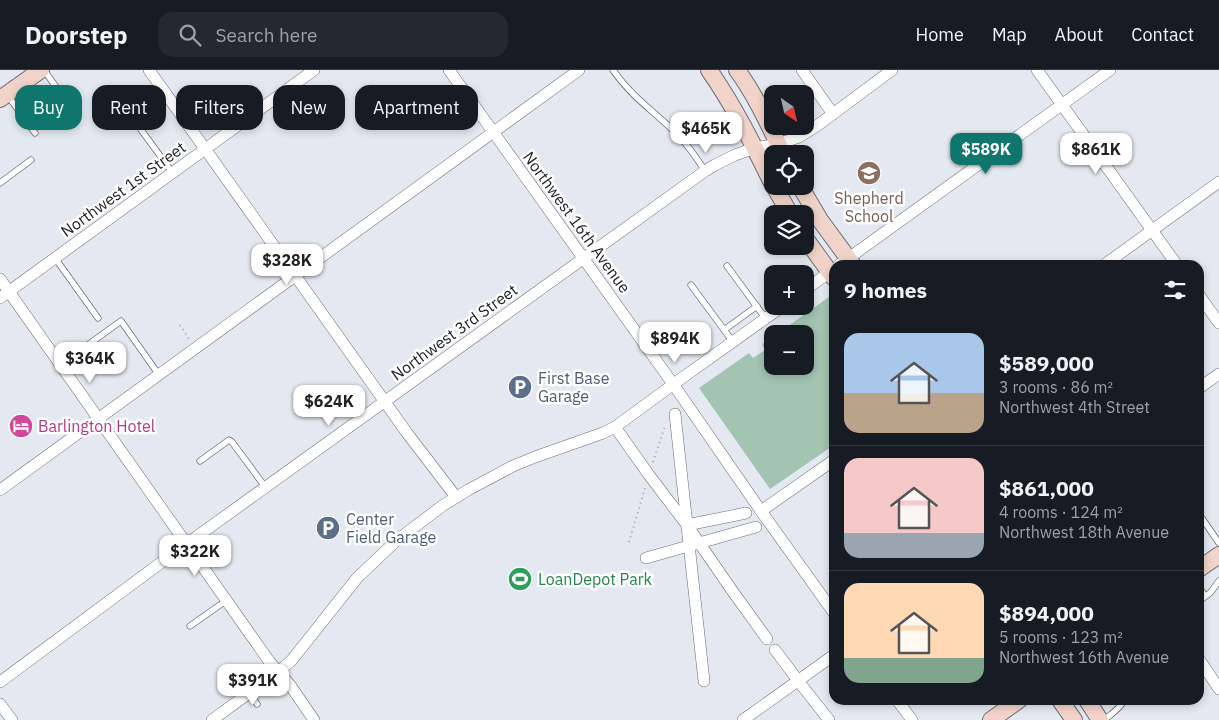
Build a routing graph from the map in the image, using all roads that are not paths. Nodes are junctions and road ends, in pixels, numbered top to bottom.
1 (42, 70) edge
2 (149, 70) edge
3 (314, 70) edge
4 (449, 70) edge
5 (579, 70) edge
6 (613, 70) edge
7 (709, 70) edge
8 (737, 70) edge
9 (802, 70) edge
10 (892, 70) edge
11 (1037, 70) edge
12 (1110, 70) edge
13 (53, 85) edge
14 (160, 85) edge
15 (166, 93) edge
16 (3, 97) edge
17 (1062, 105) junction
18 (833, 114) junction
19 (141, 130) edge
20 (493, 132) junction
21 (35, 133) dead end
22 (778, 145) edge
23 (786, 145) edge
24 (206, 148) junction
25 (755, 148) junction
26 (764, 148) edge
27 (31, 160) dead end
28 (764, 166) edge
29 (705, 171) junction
30 (172, 172) junction
31 (1219, 182) edge
32 (0, 183) edge
33 (805, 195) edge
34 (1152, 230) junction
35 (814, 246) edge
36 (55, 258) junction
37 (584, 259) junction
38 (830, 260) edge
39 (836, 260) edge
40 (850, 260) edge
41 (1111, 260) edge
42 (1174, 260) edge
43 (728, 266) dead end
44 (829, 274) edge
45 (296, 275) junction
46 (0, 279) edge
47 (814, 284) edge
48 (691, 285) dead end
49 (4, 295) edge
50 (1204, 302) edge
51 (757, 306) junction
52 (771, 315) edge
53 (98, 318) dead end
54 (766, 319) junction
55 (1219, 323) edge
56 (724, 330) junction
57 (734, 342) junction
58 (60, 365) junction
59 (1219, 374) edge
60 (159, 375) junction
61 (673, 384) junction
62 (1204, 384) edge
63 (386, 402) junction
64 (675, 414) dead end
65 (98, 419) junction
66 (615, 427) junction
67 (200, 461) dead end
68 (829, 464) edge
69 (266, 488) junction
70 (0, 490) edge
71 (456, 497) junction
72 (761, 512) junction
73 (746, 513) dead end
74 (687, 525) junction
75 (1204, 525) edge
76 (756, 527) dead end
77 (187, 544) junction
78 (694, 545) junction
79 (1217, 555) edge
80 (646, 558) dead end
81 (1204, 565) edge
82 (1219, 581) edge
83 (1204, 593) edge
84 (1206, 596) joint
85 (226, 600) junction
86 (829, 606) edge
87 (190, 626) dead end
88 (767, 639) dead end
89 (775, 650) dead end
90 (829, 658) edge
91 (1204, 666) edge
92 (278, 672) junction
93 (798, 680) junction
94 (704, 681) dead end
95 (0, 682) edge
96 (1219, 689) edge
97 (249, 693) junction
98 (0, 704) edge
99 (257, 704) dead end
100 (901, 705) edge
101 (1012, 705) edge
102 (1064, 705) edge
103 (1091, 705) edge
104 (1121, 705) edge
105 (12, 720) edge
106 (212, 720) edge
107 (314, 720) edge
108 (743, 720) edge
109 (829, 720) edge
110 (912, 720) edge
111 (991, 720) edge
112 (1074, 720) edge
113 (1102, 720) edge

1 - 13 lane
1 - 16 main road
2 - 14 street
3 - 24 street, Northwest 1st Street
4 - 20 street, Northwest 16th Avenue
5 - 20 street
6 - 29 lane
7 - 25 main road
8 - 22 main road
9 - 18 street
10 - 18 street, Northwest 3rd Street
11 - 17 street
12 - 17 street
15 - 24 street
16 - 21 lane
17 - 34 street
17 - 40 street
18 - 23 street, Northwest 3rd Street
19 - 30 lane
20 - 37 street, Northwest 16th Avenue
20 - 45 street
24 - 30 street, Northwest 1st Street
24 - 45 street
25 - 26 street, Northwest 3rd Street
25 - 28 main road
25 - 29 street, Northwest 3rd Street
27 - 32 lane
29 - 37 street, Northwest 3rd Street
30 - 36 street, Northwest 1st Street
31 - 34 street
33 - 39 main road
34 - 41 street
34 - 42 street
35 - 38 main road
36 - 49 street, Northwest 1st Street
36 - 53 lane
37 - 61 street, Northwest 16th Avenue
37 - 63 street, Northwest 3rd Street
43 - 51 lane
44 - 47 street
45 - 60 street
45 - 63 street
46 - 49 street
48 - 56 lane
49 - 58 street
50 - 55 street
51 - 54 lane
51 - 56 lane
52 - 54 street
54 - 57 street
56 - 57 lane
57 - 61 street
58 - 60 lane
58 - 65 street
59 - 62 street
60 - 65 street
61 - 66 street
61 - 72 street, Northwest 16th Avenue
63 - 69 street, Northwest 3rd Street
63 - 71 street
64 - 74 street
65 - 70 street
65 - 77 street
66 - 71 street
66 - 74 street
67 - 69 lane
68 - 72 street
69 - 77 street, Northwest 3rd Street
71 - 92 street
72 - 86 street, Northwest 16th Avenue
73 - 74 street
74 - 78 street
75 - 79 lane
76 - 78 street
77 - 85 street
77 - 95 street, Northwest 3rd Street
78 - 80 street
78 - 88 street
78 - 94 street
79 - 81 main road
82 - 84 lane
83 - 84 lane
85 - 87 lane
85 - 92 street
89 - 93 street
90 - 93 street
91 - 96 street
92 - 97 street
92 - 107 street
93 - 108 street
93 - 109 street
97 - 99 lane
97 - 106 street
98 - 105 street
100 - 110 street
101 - 111 main road
102 - 112 main road
103 - 113 main road
104 - 113 lane

